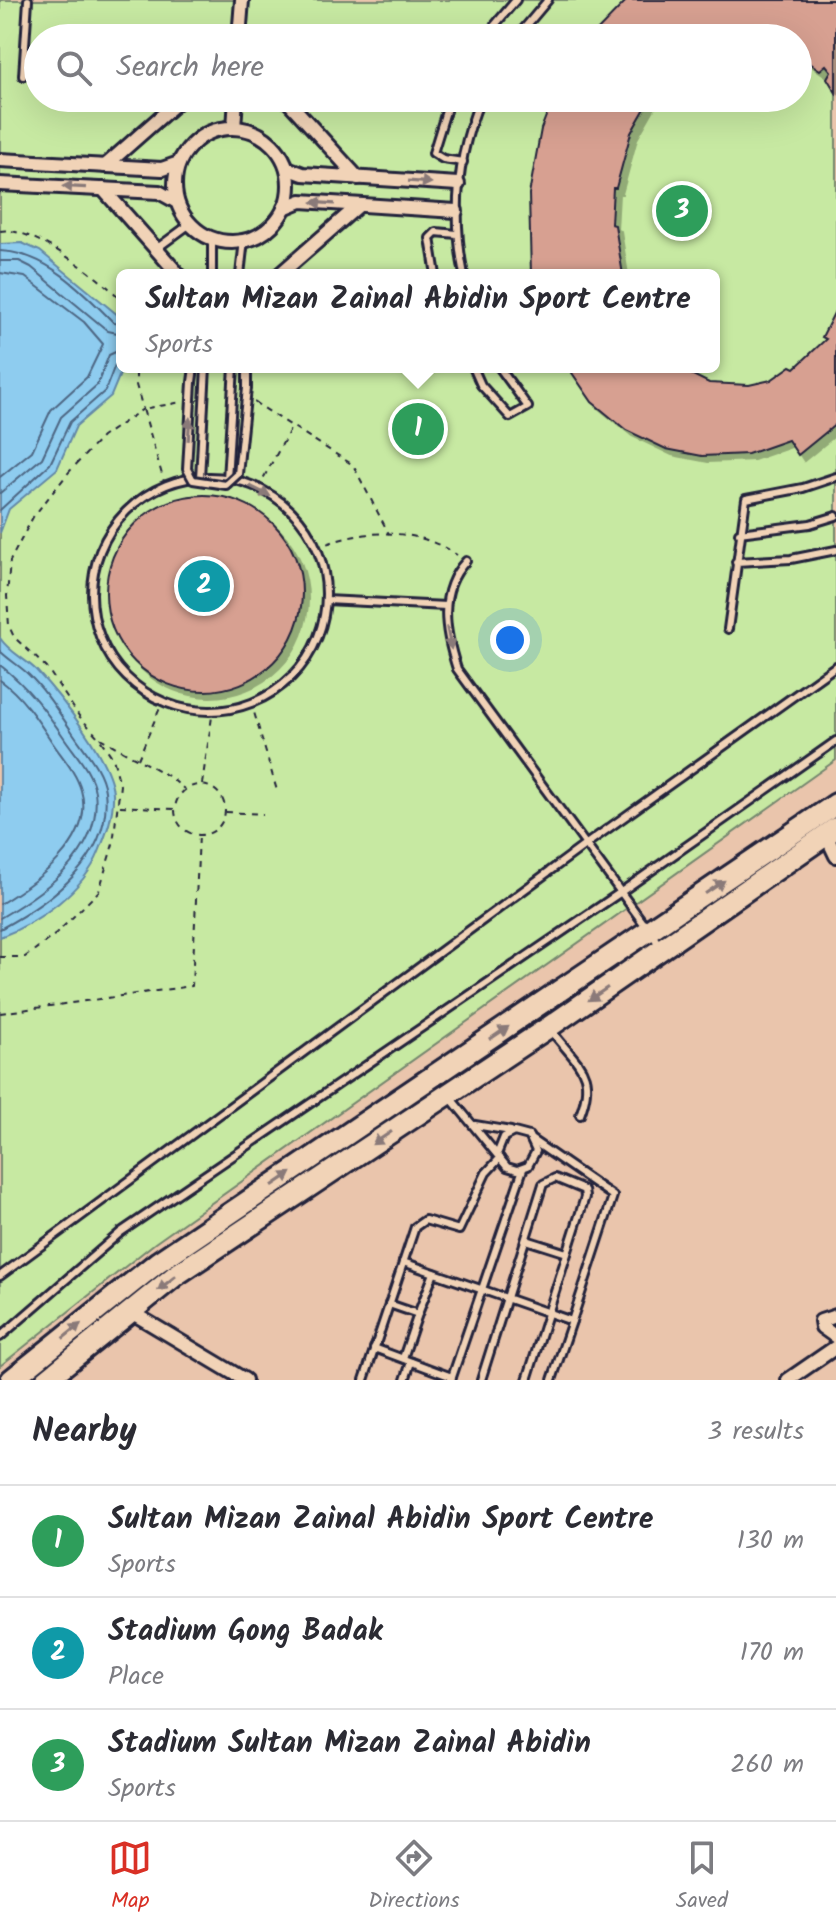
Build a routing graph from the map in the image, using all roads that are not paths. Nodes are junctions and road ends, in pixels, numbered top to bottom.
1 (28, 0) edge
2 (242, 0) edge
3 (516, 0) edge
4 (548, 0) edge
5 (26, 24) edge
6 (240, 24) edge
7 (496, 24) edge
8 (528, 24) edge
9 (24, 61) edge
10 (23, 76) dead end
11 (166, 112) edge
12 (235, 112) edge
13 (298, 112) edge
14 (446, 112) edge
15 (477, 112) edge
16 (234, 128) junction
17 (0, 160) edge
18 (463, 162) junction
19 (179, 163) junction
20 (105, 166) junction
21 (287, 168) junction
22 (358, 178) junction
23 (0, 184) edge
24 (458, 184) junction
25 (103, 189) junction
26 (177, 202) junction
27 (359, 205) junction
28 (284, 208) junction
29 (456, 211) junction
30 (190, 224) junction
31 (457, 234) junction
32 (212, 238) junction
33 (244, 240) junction
34 (156, 249) junction
35 (174, 269) edge
36 (212, 269) edge
37 (241, 269) edge
38 (286, 269) edge
39 (435, 269) edge
40 (463, 269) edge
41 (193, 373) edge
42 (206, 373) edge
43 (234, 373) edge
44 (247, 373) edge
45 (476, 373) edge
46 (503, 373) edge
47 (836, 477) edge
48 (200, 478) junction
49 (227, 479) junction
50 (836, 516) edge
51 (739, 533) junction
52 (836, 550) edge
53 (466, 561) road end
54 (736, 562) junction
55 (326, 600) junction
56 (446, 606) junction
57 (728, 629) dead end
58 (836, 666) edge
59 (836, 741) edge
60 (836, 804) edge
61 (831, 832) edge
62 (585, 845) junction
63 (836, 856) edge
64 (621, 892) junction
65 (651, 931) junction
66 (663, 950) junction
67 (549, 1027) junction
68 (434, 1077) junction
69 (447, 1095) junction
70 (580, 1115) dead end
71 (475, 1125) junction
72 (514, 1132) junction
73 (532, 1140) junction
74 (499, 1155) junction
75 (575, 1168) junction
76 (523, 1169) junction
77 (568, 1184) junction
78 (526, 1240) junction
79 (567, 1253) junction
80 (403, 1262) junction
81 (434, 1273) junction
82 (0, 1276) edge
83 (481, 1288) junction
84 (508, 1298) junction
85 (389, 1304) junction
86 (131, 1312) junction
87 (548, 1312) junction
88 (418, 1314) junction
89 (836, 1316) edge
90 (572, 1321) junction
91 (0, 1337) edge
92 (836, 1337) edge
93 (836, 1347) edge
94 (374, 1348) junction
95 (403, 1358) junction
96 (411, 1362) junction
97 (451, 1379) edge
98 (11, 1380) edge
99 (46, 1380) edge
100 (245, 1380) edge
101 (364, 1380) edge
102 (405, 1380) edge
103 (481, 1380) edge
104 (527, 1380) edge
105 (552, 1380) edge
106 (788, 1380) edge

1 - 5 lane
2 - 6 street
3 - 7 lane
4 - 8 lane
9 - 10 lane
11 - 20 street
12 - 16 street
13 - 22 street
14 - 18 lane
15 - 18 lane
16 - 19 street
16 - 21 street
17 - 20 street
18 - 24 lane
19 - 20 street
19 - 26 street
21 - 22 street
21 - 28 street
22 -> 24 street
25 -> 23 street
24 - 29 lane
25 - 26 street
25 - 34 street
26 - 30 street
27 -> 28 street
27 - 29 street
27 - 38 street
28 - 33 street
29 - 31 lane
30 - 32 street
30 - 34 lane
31 - 39 lane
31 - 40 lane
32 - 33 street
32 - 36 lane
33 - 37 lane
34 - 35 street
44 -> 41 lane, bridge
42 - 48 lane
43 - 49 lane
45 - 46 lane
47 - 51 lane
48 - 49 lane
48 - 55 lane
49 -> 55 lane
50 - 51 lane
51 - 54 lane
52 - 54 lane
53 - 56 lane
54 - 57 lane
55 - 56 lane
56 -> 62 lane
58 - 62 lane
59 - 64 lane
65 -> 60 main road
61 - 63 street
61 - 66 main road
62 - 64 lane
62 - 82 lane
64 - 65 lane
64 - 91 lane
65 - 66 lane
68 -> 65 main road
66 -> 67 main road
67 - 69 main road
67 - 70 lane
68 - 69 lane
98 -> 68 main road
69 - 71 lane
69 -> 86 main road
71 - 72 lane
71 - 74 lane
72 - 73 lane
72 - 74 lane
73 - 75 lane
73 - 76 lane
74 - 76 lane
74 - 80 lane
75 - 77 lane
75 - 90 lane
76 - 83 lane
77 - 78 lane
77 - 79 lane
78 - 79 lane
78 - 84 lane
79 - 87 lane
80 - 81 lane
80 - 85 lane
81 - 83 lane
81 - 88 lane
83 - 84 lane
83 - 97 lane
84 - 87 lane
84 - 103 lane
85 - 88 lane
85 - 94 lane
86 - 99 main road
86 - 100 street
87 - 90 lane
87 - 104 lane
88 - 95 lane
89 - 92 street
90 - 105 lane
93 - 106 street
94 - 95 lane
94 - 101 lane
95 - 96 lane
96 - 97 lane
96 - 102 lane

